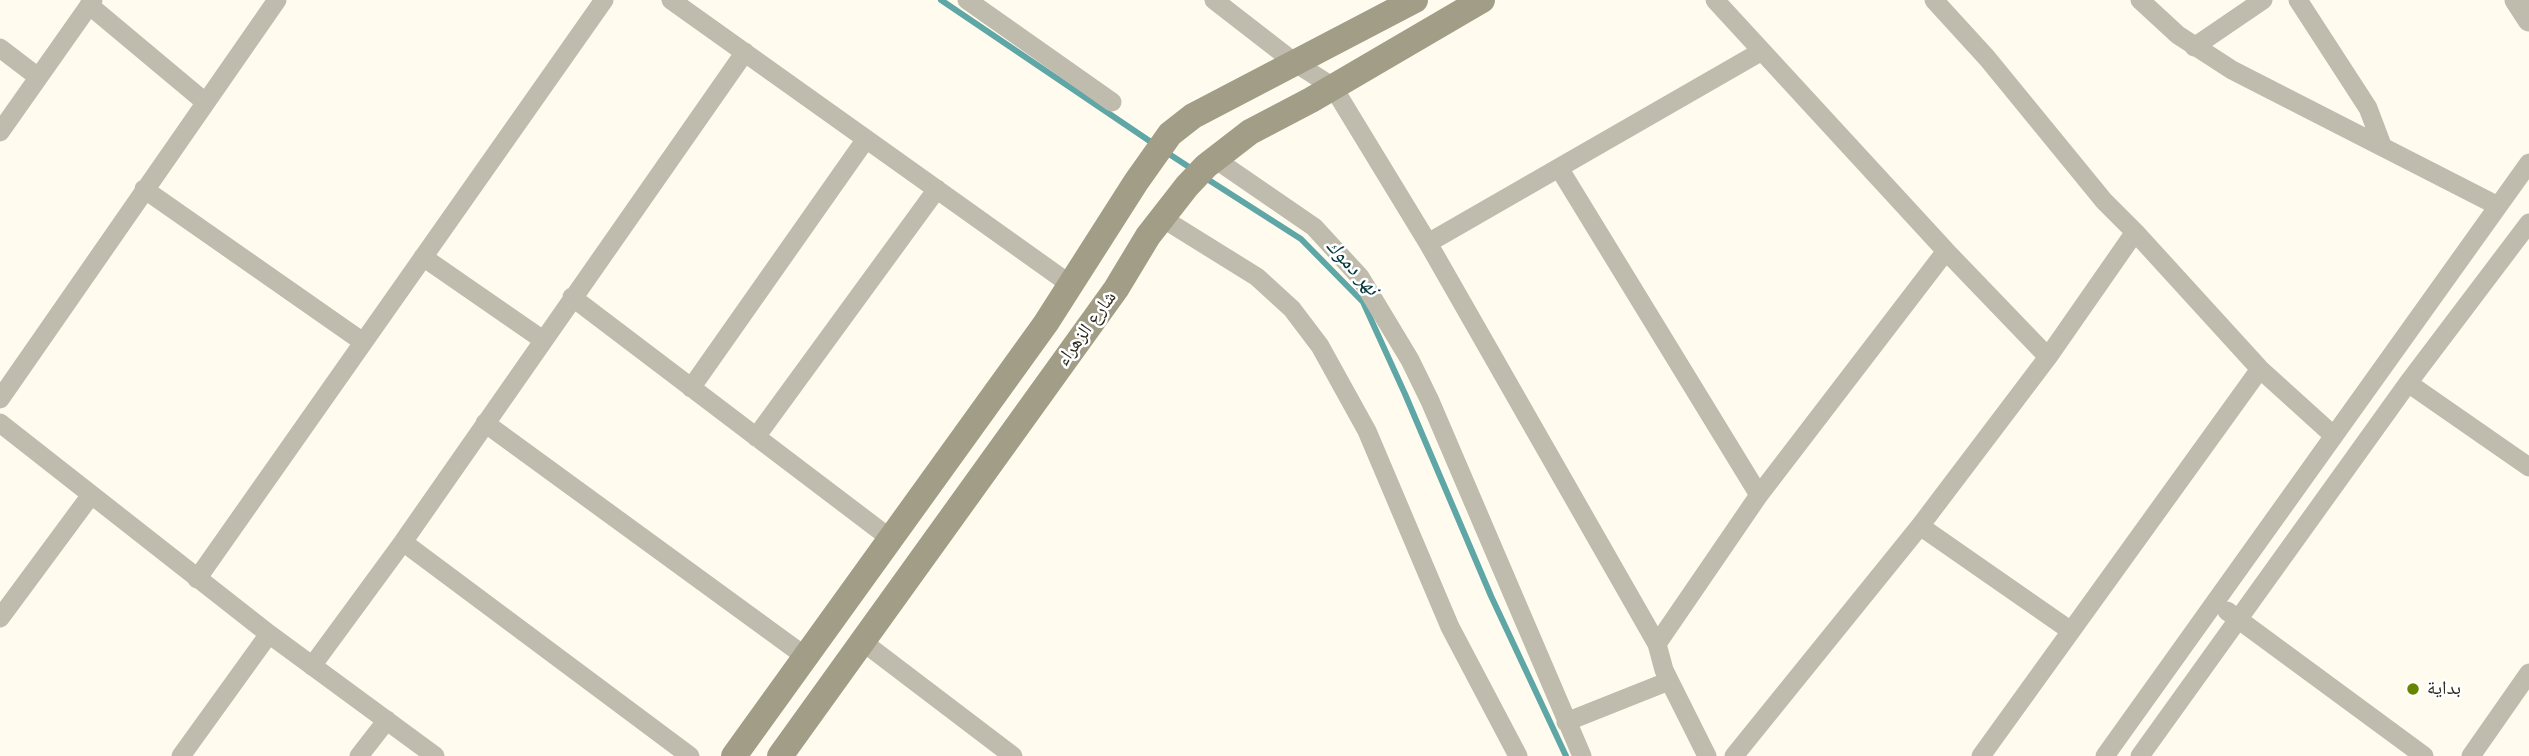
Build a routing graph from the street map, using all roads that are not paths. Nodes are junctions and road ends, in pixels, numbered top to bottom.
1 (277, 0) edge
2 (604, 0) edge
3 (671, 0) edge
4 (967, 0) edge
5 (1214, 0) edge
6 (1415, 0) edge
7 (1482, 0) edge
8 (1715, 0) edge
9 (1934, 0) edge
10 (2140, 0) edge
11 (2263, 0) edge
12 (2298, 0) edge
13 (2516, 0) edge
14 (91, 3) edge
15 (2529, 20) edge
16 (2194, 47) junction
17 (0, 48) edge
18 (1762, 51) junction
19 (745, 52) junction
20 (1294, 62) junction
21 (38, 77) junction
22 (1333, 88) junction
23 (205, 102) junction
24 (1112, 102) dead end
25 (0, 132) edge
26 (866, 139) junction
27 (2382, 145) junction
28 (1211, 162) junction
29 (2529, 163) edge
30 (1559, 168) junction
31 (144, 189) junction
32 (937, 189) junction
33 (2498, 206) junction
34 (1165, 212) junction
35 (2529, 223) edge
36 (2136, 232) junction
37 (1428, 243) junction
38 (1946, 251) junction
39 (423, 257) junction
40 (1071, 285) junction
41 (572, 297) junction
42 (543, 340) junction
43 (363, 342) junction
44 (2048, 357) junction
45 (2260, 369) junction
46 (2408, 383) junction
47 (691, 388) junction
48 (0, 399) edge
49 (0, 423) edge
50 (485, 423) junction
51 (2334, 436) junction
52 (756, 437) junction
53 (2529, 467) edge
54 (91, 495) junction
55 (1759, 495) junction
56 (1920, 526) junction
57 (891, 539) junction
58 (403, 542) junction
59 (197, 579) junction
60 (2216, 603) junction
61 (0, 618) edge
62 (2238, 619) junction
63 (2071, 631) junction
64 (269, 634) junction
65 (863, 642) junction
66 (1657, 643) junction
67 (806, 657) junction
68 (312, 666) junction
69 (2529, 673) edge
70 (1669, 681) junction
71 (387, 720) junction
72 (1566, 722) junction
73 (2146, 754) edge
74 (181, 756) edge
75 (359, 756) edge
76 (435, 756) edge
77 (690, 756) edge
78 (734, 756) edge
79 (780, 756) edge
80 (1013, 756) edge
81 (1518, 756) edge
82 (1582, 756) edge
83 (1707, 756) edge
84 (1734, 756) edge
85 (1981, 756) edge
86 (2105, 756) edge
87 (2424, 756) edge
88 (2471, 756) edge

1 - 23 street
2 - 39 street
3 - 19 street
4 - 24 street
5 - 20 street
6 - 20 main road, شارع الزهراء
7 - 22 main road, شارع الزهراء
8 - 18 street
9 - 36 street
10 - 16 street
11 - 16 street
12 - 27 street
13 - 15 street
14 - 21 street
14 - 23 street
16 - 27 street
17 - 21 street
18 - 30 street
18 - 38 street
19 - 26 street
19 - 41 street
20 - 22 street
20 - 40 main road, شارع الزهراء
21 - 25 street
22 - 28 main road, شارع الزهراء
22 - 37 street
23 - 31 street
26 - 32 street
26 - 47 street
27 - 33 street
28 - 34 main road, شارع الزهراء
28 - 72 street
29 - 33 street
30 - 37 street
30 - 55 street
31 - 43 street
31 - 48 street
32 - 40 street
32 - 52 street
33 - 51 street
34 - 65 main road, شارع الزهراء
34 - 81 street
35 - 46 street
36 - 44 street
36 - 45 street
37 - 66 street
38 - 44 street
38 - 55 street
39 - 42 street
39 - 43 street
40 - 57 main road, شارع الزهراء
41 - 42 street
41 - 47 street
42 - 50 street
43 - 59 street
44 - 56 street
45 - 51 street
45 - 63 street
46 - 53 street
46 - 62 street
47 - 52 street
49 - 54 street
50 - 58 street
50 - 67 street
51 - 60 street
52 - 57 street
54 - 59 street
54 - 61 street
55 - 66 street
56 - 63 street
56 - 84 street
57 - 67 main road, شارع الزهراء
58 - 68 street
58 - 77 street
59 - 64 street
60 - 62 street
60 - 86 street
62 - 73 street
62 - 87 street
63 - 85 street
64 - 68 street
64 - 74 street
65 - 79 main road, شارع الزهراء
65 - 80 street
66 - 70 street
67 - 78 main road, شارع الزهراء
68 - 71 street
69 - 88 street
70 - 72 street
70 - 83 street
71 - 75 street
71 - 76 street
72 - 82 street

